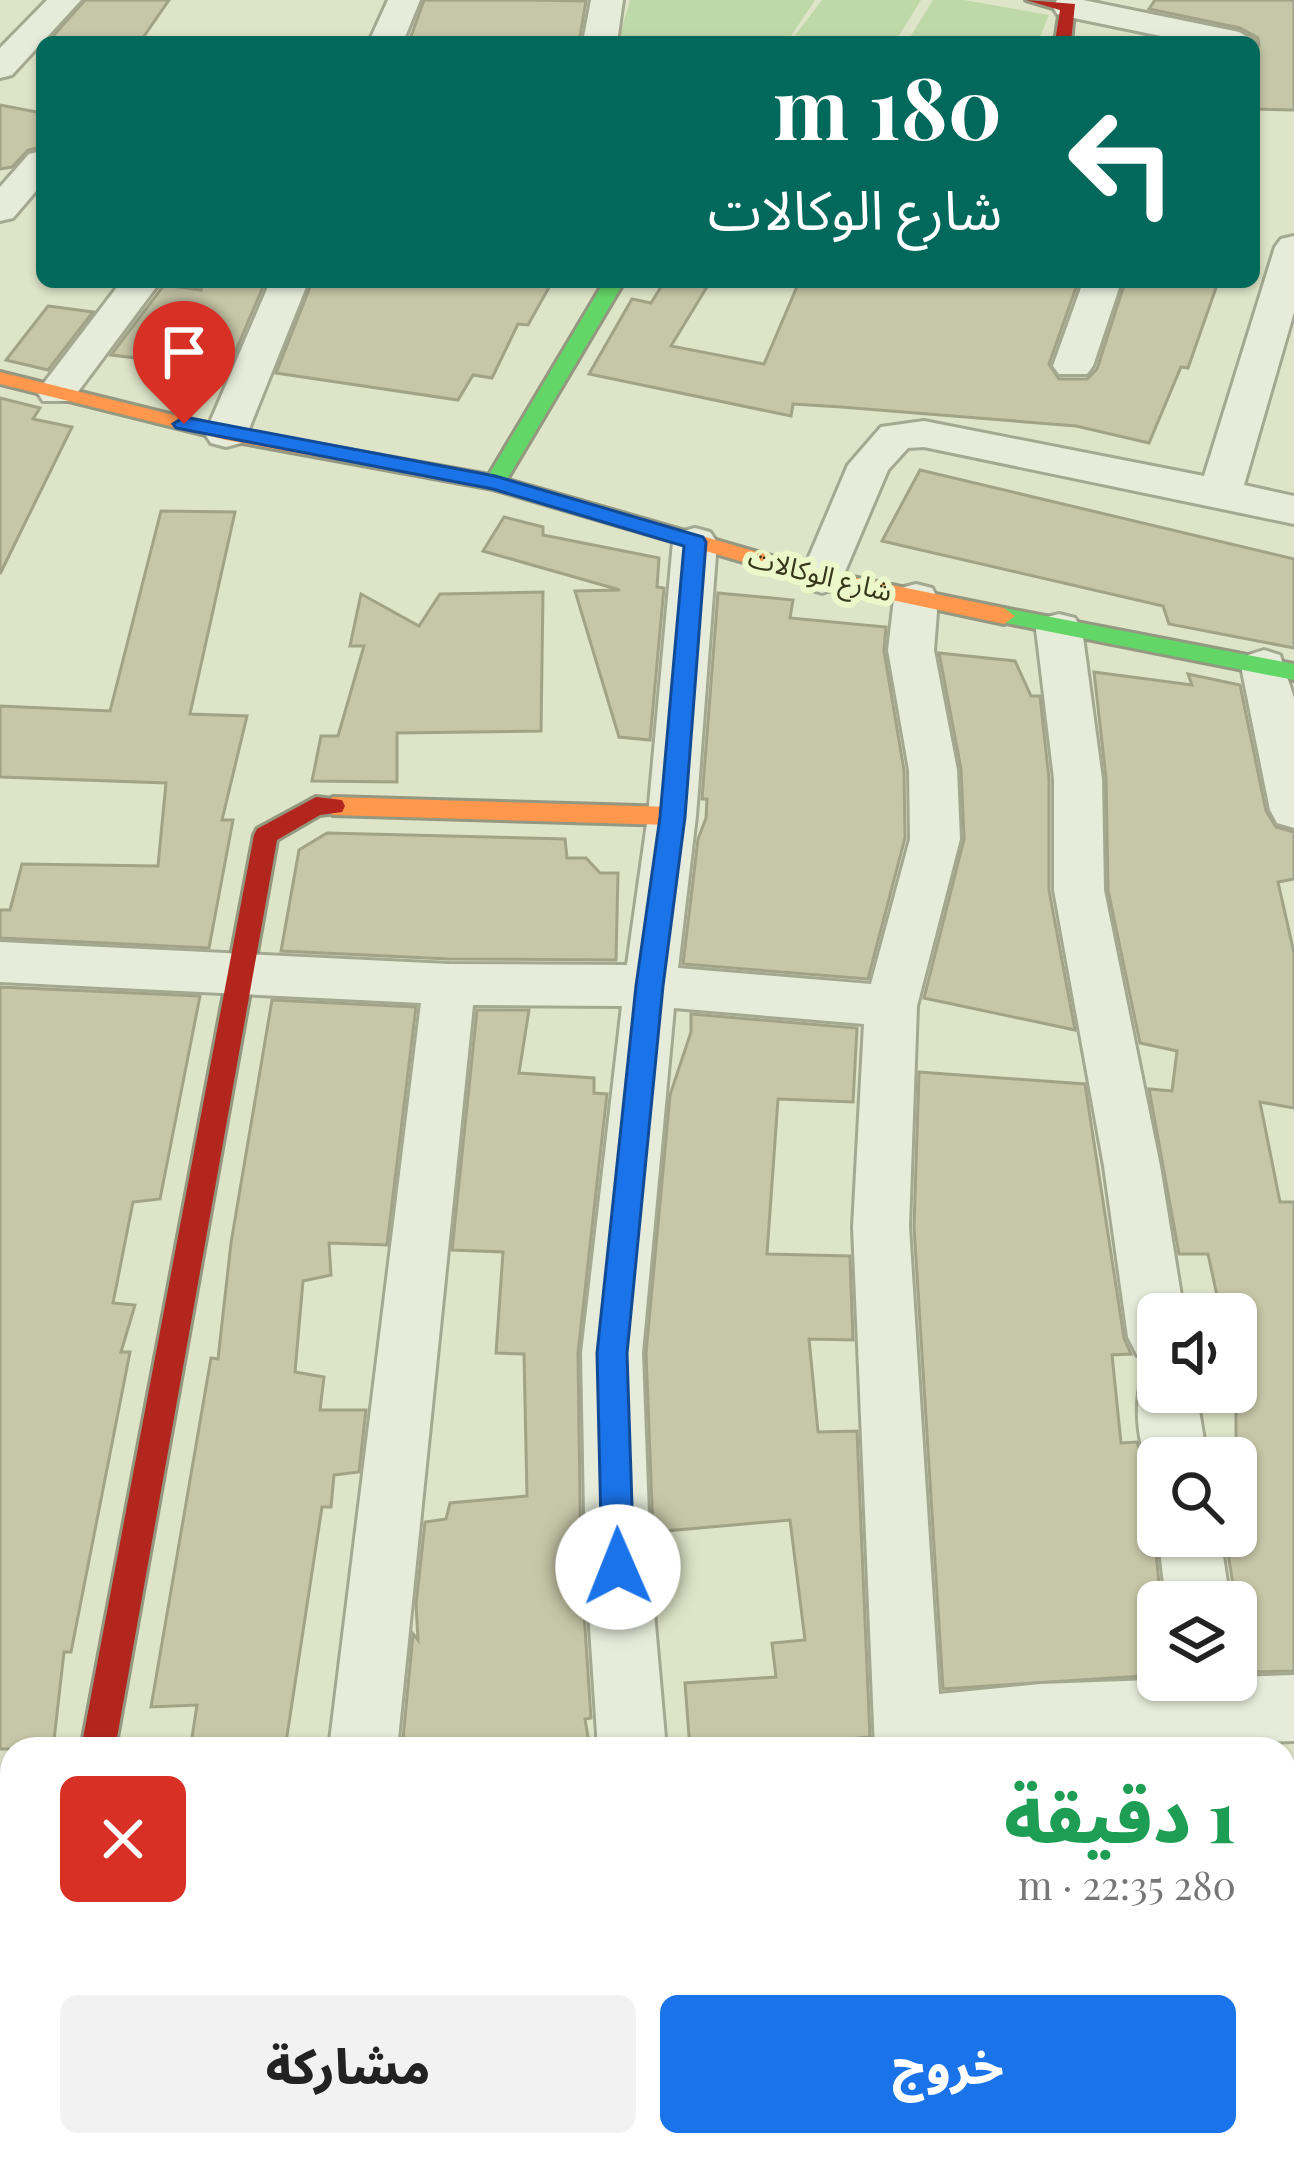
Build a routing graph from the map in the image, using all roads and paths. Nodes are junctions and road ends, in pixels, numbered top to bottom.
1 (65, 0) edge
2 (404, 0) edge
3 (607, 0) edge
4 (1034, 0) edge
5 (1069, 7) junction
6 (389, 36) edge
7 (601, 36) edge
8 (1064, 36) edge
9 (1210, 36) edge
10 (0, 68) edge
11 (36, 168) edge
12 (0, 210) edge
13 (1294, 247) edge
14 (136, 288) edge
15 (287, 288) edge
16 (610, 288) edge
17 (1100, 288) edge
18 (1073, 366) dead end
19 (0, 378) edge
20 (58, 392) junction
21 (226, 434) junction
22 (495, 483) junction
23 (1220, 493) junction
24 (1294, 510) edge
25 (695, 542) junction
26 (823, 578) junction
27 (916, 599) junction
28 (1059, 629) junction
29 (1279, 669) edge
30 (1294, 810) edge
31 (672, 817) junction
32 (0, 962) edge
33 (241, 974) junction
34 (449, 984) junction
35 (650, 986) junction
36 (891, 1006) junction
37 (1151, 1293) edge
38 (1294, 1708) edge
39 (1214, 1713) edge
40 (100, 1737) edge
41 (364, 1737) edge
42 (631, 1737) edge
43 (908, 1737) edge
44 (925, 1737) edge

1 - 10 street
2 - 6 street
3 - 7 street
4 - 5 street
5 - 8 street
5 - 9 street
11 - 12 street
13 - 23 street
14 - 20 street
15 - 21 street
16 - 22 street
17 - 18 street
19 - 20 street, شارع الوكالات
20 - 21 street, شارع الوكالات
21 - 22 street, شارع الوكالات
22 - 25 street, شارع الوكالات
23 - 24 street
23 - 26 street
25 - 26 street, شارع الوكالات
25 - 31 street
26 - 27 street, شارع الوكالات
27 - 28 street, شارع الوكالات
27 - 36 street
28 - 29 street, شارع الوكالات
28 - 37 street
29 - 30 street
31 - 33 street
31 - 35 street
32 - 33 street
33 - 34 street
33 - 40 street
34 - 35 street
34 - 41 street
35 - 36 street
35 - 42 street
36 - 43 street
38 - 39 street
39 - 44 street

